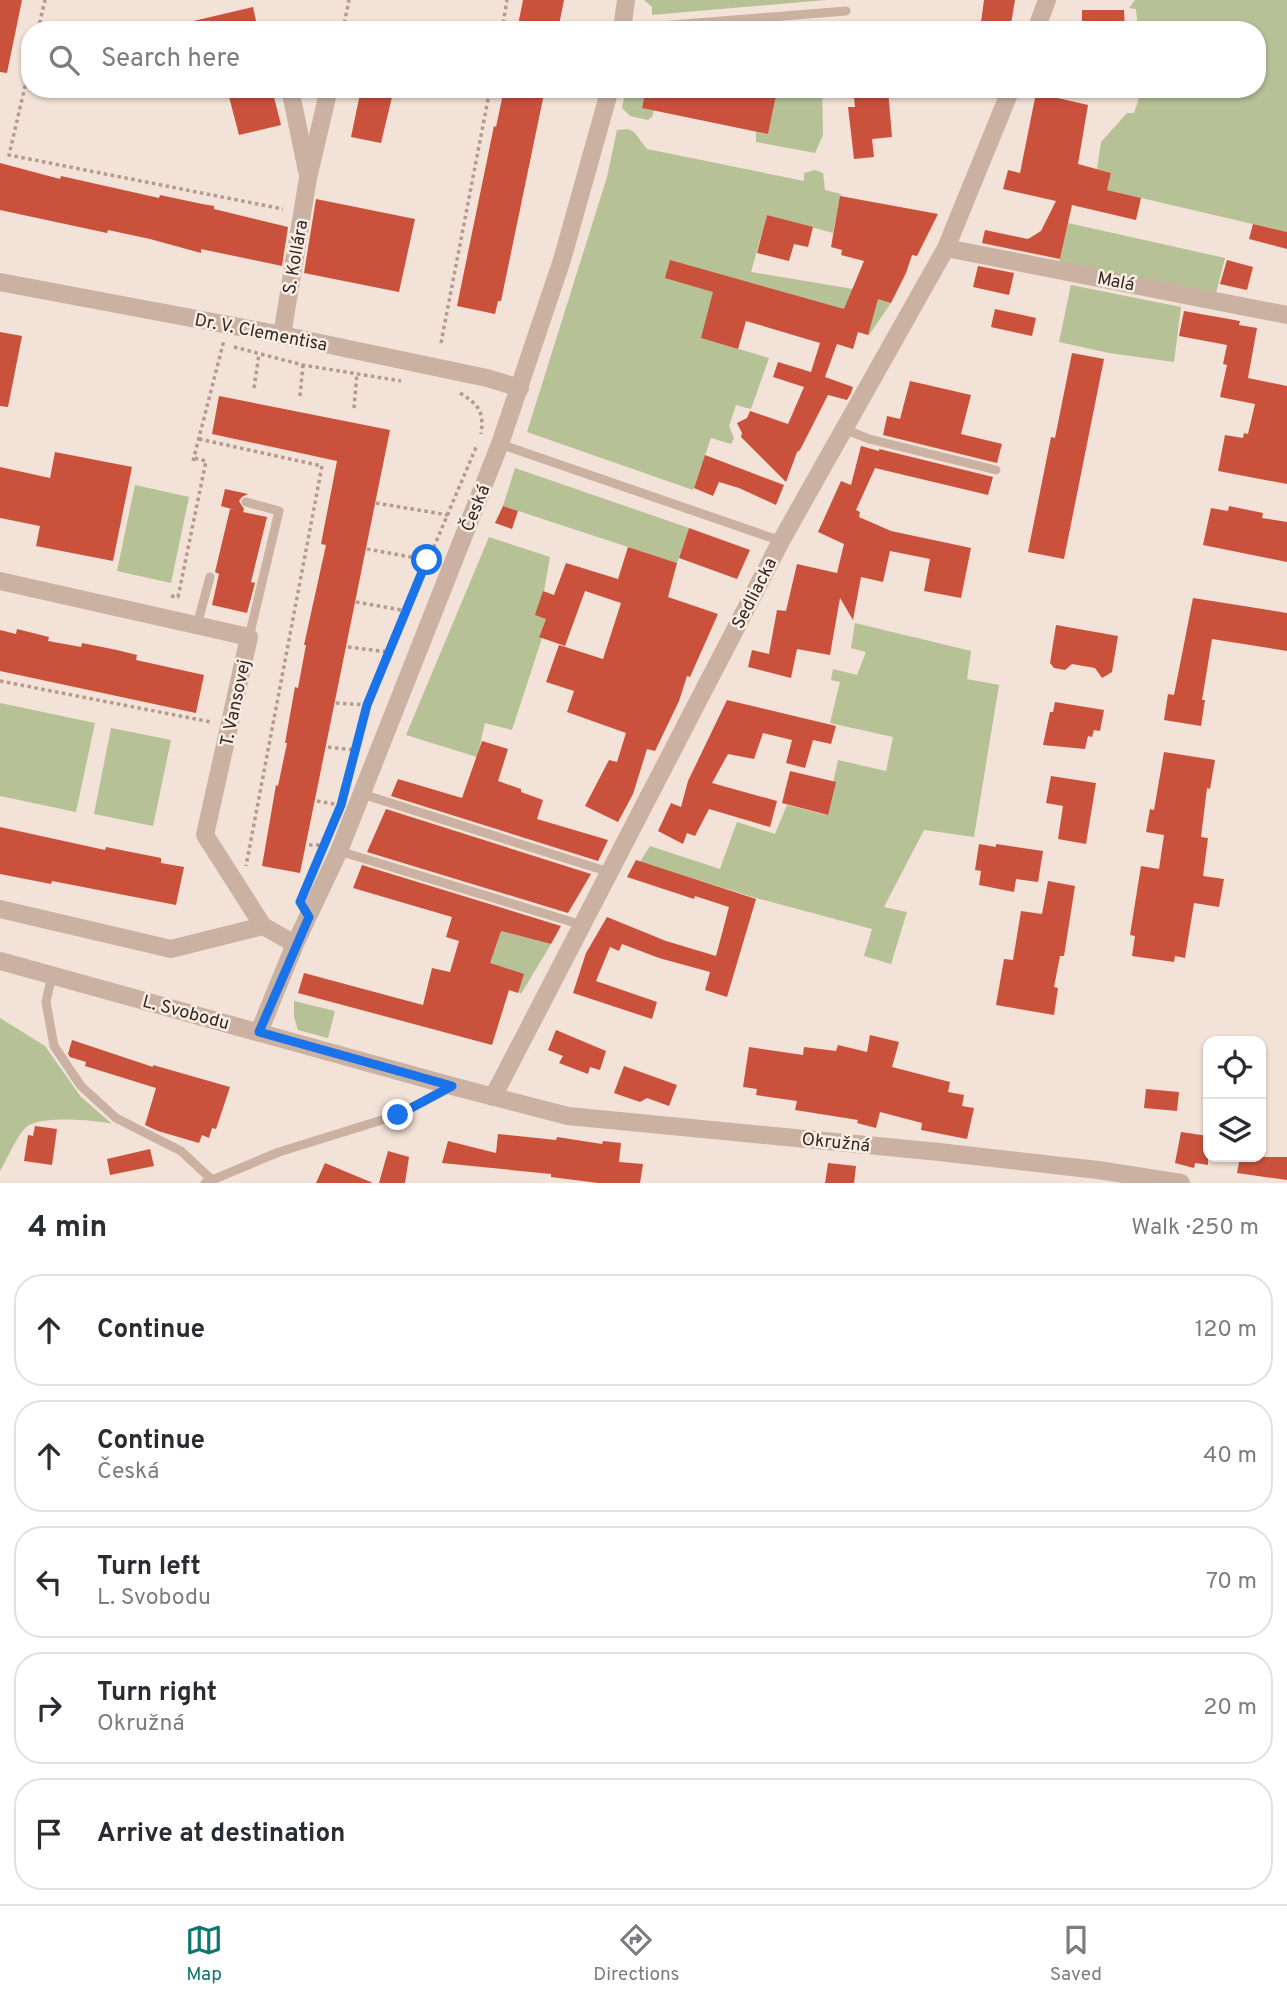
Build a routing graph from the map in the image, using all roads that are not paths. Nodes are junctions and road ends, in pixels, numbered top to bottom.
1 (626, 0) edge
2 (1047, 0) edge
3 (846, 11) dead end
4 (623, 21) edge
5 (722, 21) edge
6 (1039, 21) edge
7 (292, 98) edge
8 (327, 98) edge
9 (607, 98) edge
10 (1008, 98) edge
11 (308, 178) junction
12 (946, 248) junction
13 (0, 282) edge
14 (1287, 314) edge
15 (282, 335) junction
16 (520, 388) junction
17 (844, 429) junction
18 (500, 444) junction
19 (996, 470) dead end
20 (246, 502) dead end
21 (781, 541) junction
22 (210, 577) dead end
23 (0, 581) edge
24 (197, 625) junction
25 (250, 638) junction
26 (353, 794) junction
27 (339, 851) junction
28 (609, 872) junction
29 (0, 909) edge
30 (582, 925) junction
31 (263, 926) junction
32 (295, 944) junction
33 (0, 961) edge
34 (51, 975) junction
35 (259, 1032) junction
36 (452, 1086) junction
37 (493, 1097) junction
38 (208, 1181) edge
39 (1181, 1183) edge

1 - 4 street
2 - 6 street
3 - 5 lane
7 - 11 street, S. Kollára
8 - 11 street, S. Kollára
9 - 16 street, Česká
10 - 12 street, Sedliacka
11 - 15 street, S. Kollára
12 - 14 street, Malá
12 - 17 street, Sedliacka
13 - 15 street, Dr. V. Clementisa
15 - 16 street, Dr. V. Clementisa
16 - 18 street, Česká
17 - 19 lane
17 - 21 street, Sedliacka
18 - 21 lane
18 - 26 street, Česká
20 - 25 lane
21 - 28 street, Sedliacka
22 - 24 lane
23 - 24 street, T. Vansovej
24 - 25 street, T. Vansovej
25 - 31 street, T. Vansovej
26 - 27 street, Česká
26 - 28 lane
27 - 30 lane
27 - 32 street, Česká
28 - 30 street, Sedliacka
29 - 31 street
30 - 37 street, Sedliacka
31 - 32 street, T. Vansovej
32 - 35 street, Česká
33 - 34 street, L. Svobodu
34 - 35 street, L. Svobodu
34 - 38 lane
35 - 36 street, L. Svobodu
36 - 37 street, L. Svobodu
36 - 38 lane
37 - 39 street, Okružná

